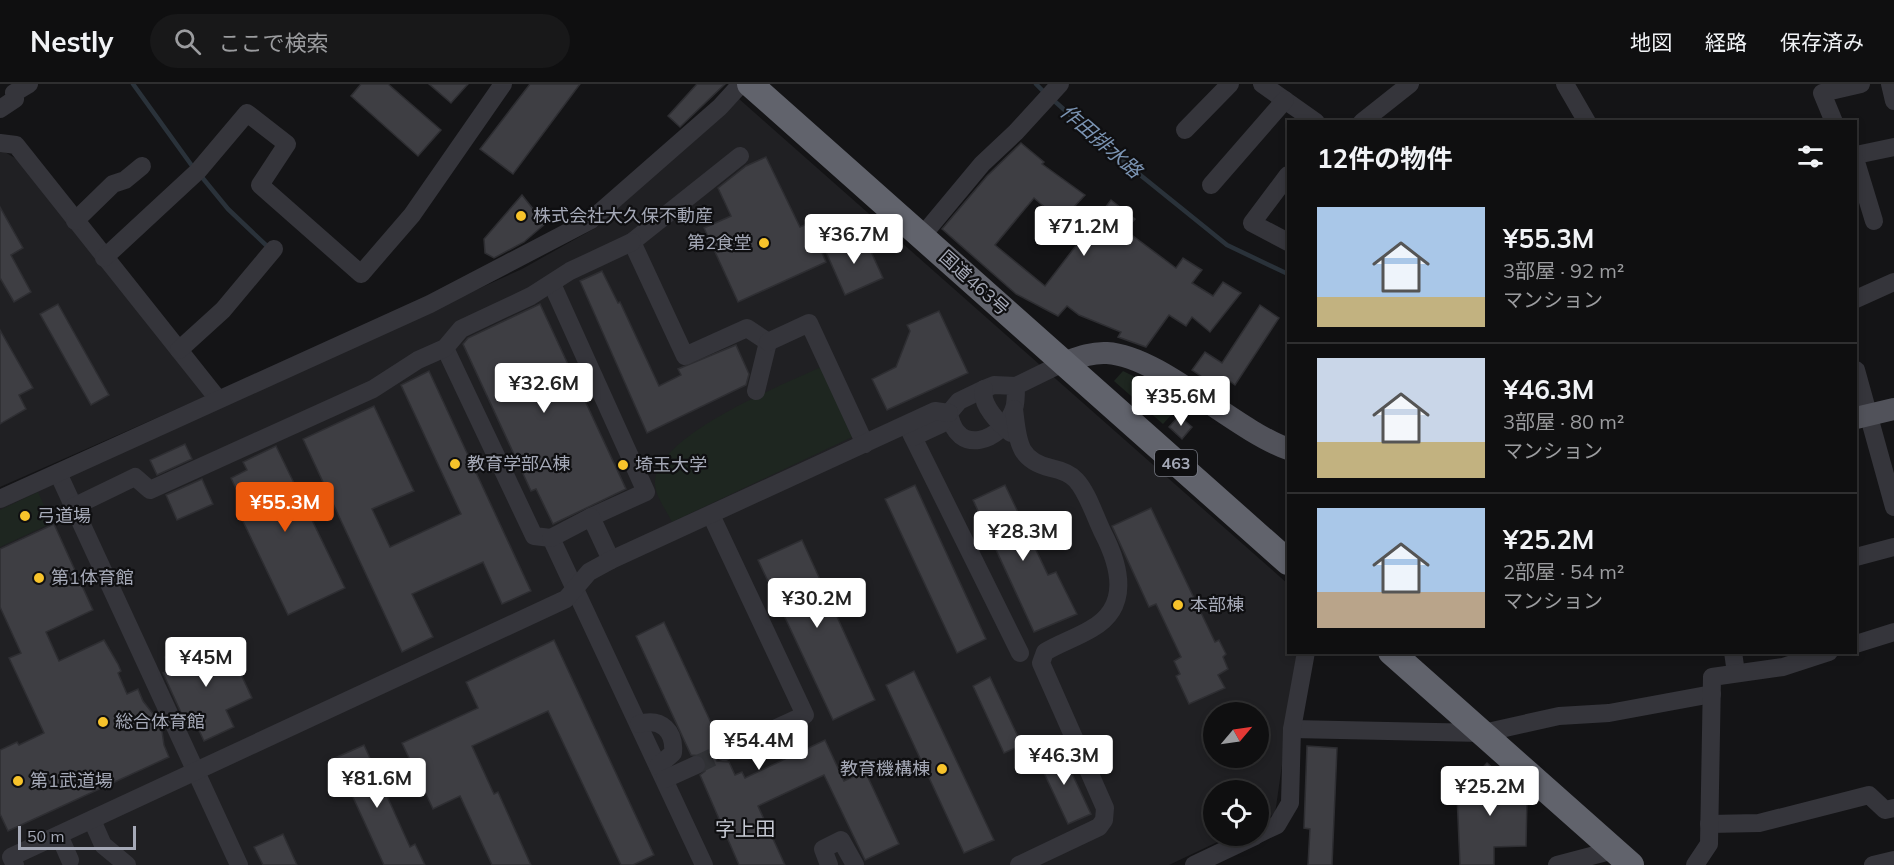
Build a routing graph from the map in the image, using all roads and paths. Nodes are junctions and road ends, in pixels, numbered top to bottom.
1 (28, 84) edge
2 (503, 84) edge
3 (741, 84) edge
4 (750, 84) edge
5 (1230, 84) edge
6 (1262, 84) edge
7 (1410, 84) edge
8 (1565, 84) edge
9 (1861, 84) edge
10 (1890, 84) edge
11 (1053, 93) edge
12 (1285, 100) junction
13 (1894, 101) edge
14 (0, 109) edge
15 (1313, 120) edge
16 (1365, 120) edge
17 (1586, 120) edge
18 (1833, 120) edge
19 (1185, 130) dead end
20 (0, 143) edge
21 (1894, 147) edge
22 (1857, 155) edge
23 (740, 156) dead end
24 (142, 165) dead end
25 (1857, 165) edge
26 (1287, 176) edge
27 (1211, 185) dead end
28 (75, 221) junction
29 (1874, 221) dead end
30 (921, 236) junction
31 (1287, 241) edge
32 (632, 242) junction
33 (274, 249) dead end
34 (104, 258) junction
35 (1894, 282) edge
36 (552, 284) junction
37 (1857, 299) edge
38 (768, 342) junction
39 (445, 348) junction
40 (179, 350) junction
41 (1063, 363) junction
42 (1857, 378) edge
43 (1016, 386) junction
44 (984, 388) junction
45 (756, 391) dead end
46 (218, 399) junction
47 (1014, 409) junction
48 (1894, 409) edge
49 (949, 412) junction
50 (1862, 417) edge
51 (1002, 426) junction
52 (910, 431) junction
53 (1017, 437) junction
54 (865, 444) junction
55 (1287, 449) edge
56 (58, 473) junction
57 (0, 499) edge
58 (74, 507) junction
59 (1894, 507) edge
60 (711, 515) junction
61 (591, 518) junction
62 (551, 538) junction
63 (1894, 547) edge
64 (1857, 557) edge
65 (611, 560) junction
66 (1287, 561) edge
67 (575, 589) junction
68 (1894, 632) edge
69 (1857, 644) edge
70 (1020, 653) dead end
71 (1306, 654) edge
72 (1393, 654) edge
73 (1733, 654) edge
74 (1822, 654) edge
75 (1736, 673) junction
76 (1712, 694) junction
77 (1292, 729) junction
78 (1483, 733) junction
79 (724, 752) tunnel mouth
80 (696, 765) tunnel mouth
81 (196, 772) junction
82 (661, 772) junction
83 (1894, 808) edge
84 (92, 820) junction
85 (1709, 824) junction
86 (1269, 829) edge
87 (58, 835) junction
88 (1234, 846) edge
89 (1622, 858) edge
90 (70, 860) dead end
91 (1894, 860) edge
92 (1565, 864) edge
93 (15, 865) edge
94 (127, 865) edge
95 (239, 865) edge
96 (704, 865) edge
97 (829, 865) edge
98 (855, 865) edge
99 (1019, 865) edge
100 (1194, 865) edge
101 (1695, 865) edge
102 (1873, 865) edge

1 - 14 street
2 - 34 street
3 - 46 street
4 - 30 highway, 国道463号 / 463
5 - 19 street
6 - 12 street
7 - 16 street
8 - 17 street
9 - 18 street
10 - 13 street
11 - 30 street
12 - 15 street
12 - 27 street
20 - 28 street
21 - 22 street
23 - 32 street
24 - 28 street
25 - 29 street
26 - 31 street
28 - 34 street
30 - 41 highway, 国道463号 / 463
32 - 36 street
32 - 38 street
33 - 40 street
34 - 40 street
35 - 37 street
36 - 39 street
36 - 61 street
38 - 45 street
38 - 54 street
39 - 58 street
39 - 62 street
40 - 46 street
41 - 43 street
41 - 55 main road
41 - 66 highway, 463
42 - 50 street
43 - 44 street
43 - 47 street
44 - 49 street
44 - 51 street
46 - 56 street
47 - 51 street
47 - 53 street
48 - 50 main road
49 - 51 street
49 - 52 street
50 - 59 street
51 - 53 street
52 - 54 street
52 - 70 street
53 - 99 street
54 - 60 street
56 - 57 street
56 - 58 street
58 - 81 street
60 - 65 street
60 - 79 street
61 - 62 street
61 - 65 street
62 - 67 street
63 - 64 street
65 - 67 street
67 - 81 street
67 - 82 street
68 - 69 street
71 - 77 street
72 - 78 highway
73 - 75 street
74 - 75 street
75 - 76 street
76 - 78 street
76 - 85 street
77 - 78 street
77 - 86 street
78 - 89 highway
80 - 82 street
81 - 84 street
81 - 95 street
82 - 96 street
83 - 85 street
84 - 87 street
84 - 94 street
85 - 101 street
87 - 90 street
87 - 93 street
88 - 100 street
89 - 92 street
91 - 102 street
97 - 98 street

